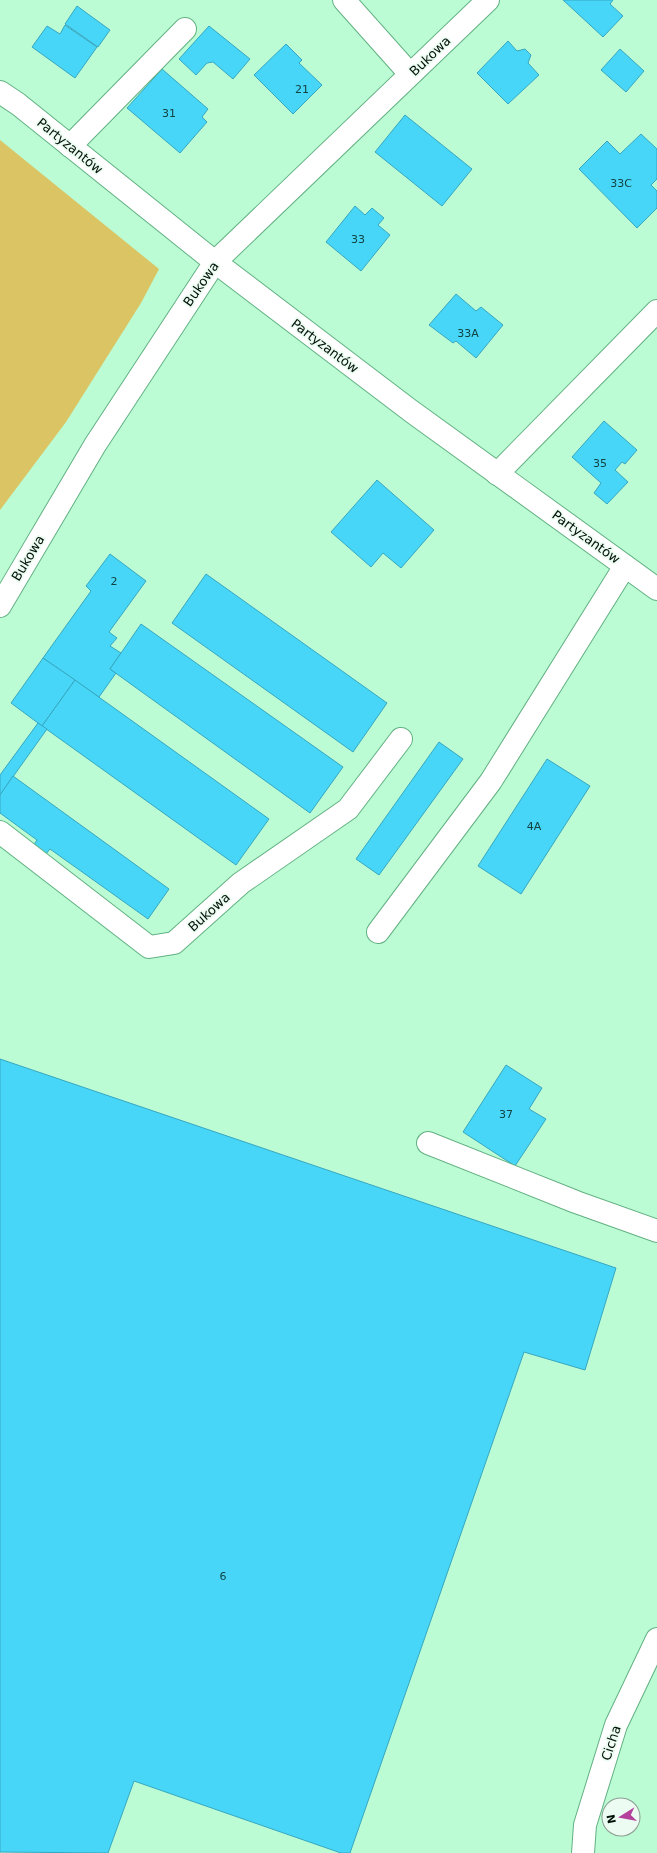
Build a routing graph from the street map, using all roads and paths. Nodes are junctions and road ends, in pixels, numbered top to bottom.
1 (344, 0) edge
2 (488, 0) edge
3 (185, 29) dead end
4 (410, 74) junction
5 (0, 92) edge
6 (70, 146) junction
7 (215, 262) junction
8 (657, 311) edge
9 (498, 474) junction
10 (625, 566) junction
11 (657, 589) edge
12 (0, 606) edge
13 (401, 739) dead end
14 (0, 832) edge
15 (378, 932) dead end
16 (428, 1143) dead end
17 (657, 1231) edge
18 (657, 1639) edge
19 (583, 1853) edge

1 - 4 street
2 - 4 street, Bukowa
3 - 6 street
4 - 7 street, Bukowa
5 - 6 street, Partyzantów
6 - 7 street, Partyzantów
7 - 9 street, Partyzantów
7 - 12 street, Bukowa
8 - 9 street
9 - 10 street, Partyzantów
10 - 11 street, Partyzantów
10 - 15 street
13 - 14 street, Bukowa
16 - 17 street
18 - 19 street, Cicha

